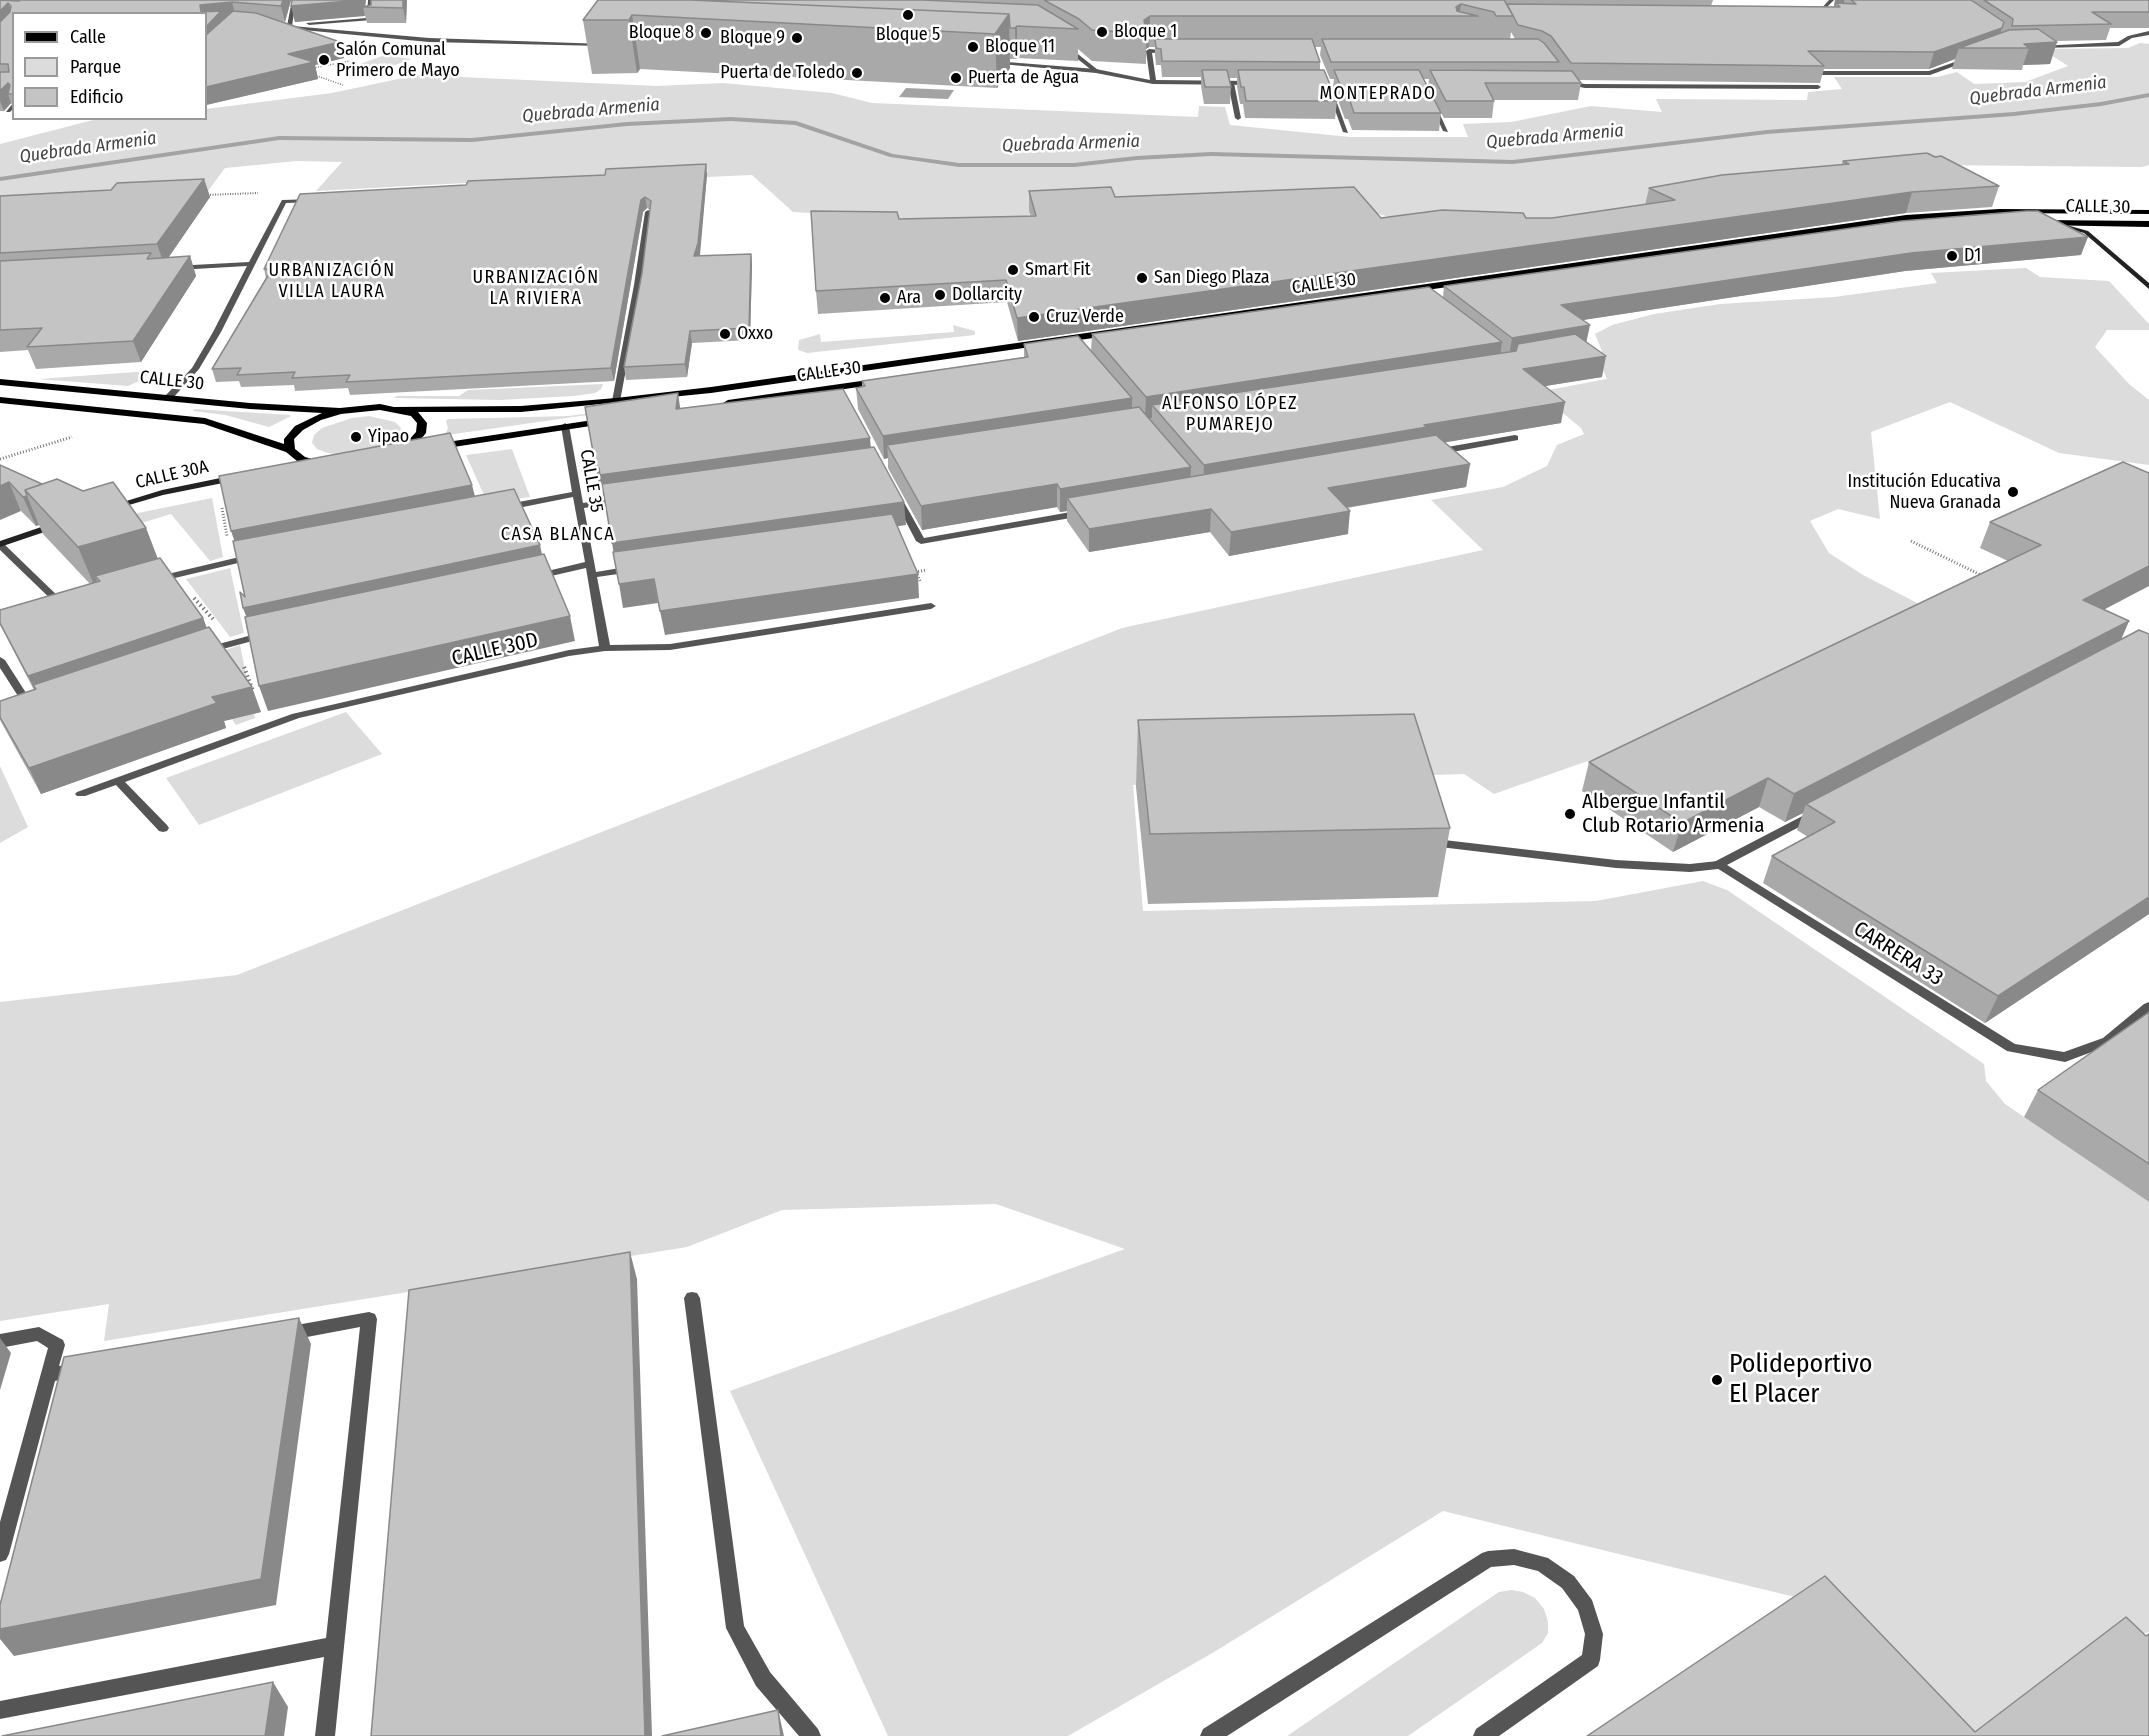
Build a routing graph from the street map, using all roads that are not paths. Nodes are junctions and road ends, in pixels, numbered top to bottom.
1 (294, 0) edge
2 (370, 0) edge
3 (1832, 0) edge
4 (1830, 12) edge
5 (1808, 16) edge
6 (1820, 16) junction
7 (279, 26) edge
8 (290, 26) junction
9 (2149, 33) edge
10 (1059, 43) edge
11 (604, 44) edge
12 (2035, 46) edge
13 (1172, 51) edge
14 (1980, 54) edge
15 (983, 63) edge
16 (1096, 71) junction
17 (1815, 73) edge
18 (1560, 77) edge
19 (1153, 82) junction
20 (1231, 83) junction
21 (1255, 83) edge
22 (1326, 83) edge
23 (1554, 83) edge
24 (1565, 83) junction
25 (1818, 87) edge
26 (1430, 101) edge
27 (12, 107) edge
28 (8, 111) edge
29 (1238, 118) dead end
30 (1446, 131) dead end
31 (1346, 132) dead end
32 (318, 200) edge
33 (648, 212) edge
34 (2149, 212) edge
35 (2029, 223) edge
36 (2049, 223) junction
37 (2103, 223) junction
38 (2149, 224) edge
39 (2086, 232) junction
40 (251, 264) junction
41 (172, 268) edge
42 (2149, 287) edge
43 (895, 379) edge
44 (0, 382) edge
45 (839, 387) junction
46 (169, 397) junction
47 (844, 397) edge
48 (0, 400) edge
49 (616, 401) junction
50 (717, 405) edge
51 (398, 409) junction
52 (340, 411) junction
53 (612, 420) edge
54 (565, 426) junction
55 (1515, 438) dead end
56 (290, 450) junction
57 (1422, 455) edge
58 (372, 460) junction
59 (320, 464) junction
60 (297, 468) edge
61 (240, 477) edge
62 (895, 492) edge
63 (577, 494) junction
64 (625, 499) edge
65 (579, 506) junction
66 (106, 508) edge
67 (496, 509) edge
68 (1096, 511) edge
69 (63, 522) edge
70 (914, 529) junction
71 (903, 530) dead end
72 (0, 544) edge
73 (265, 554) edge
74 (638, 568) edge
75 (591, 570) junction
76 (521, 579) edge
77 (151, 581) edge
78 (76, 604) edge
79 (931, 606) road end
80 (65, 608) junction
81 (54, 611) edge
82 (269, 634) edge
83 (605, 648) junction
84 (201, 652) edge
85 (0, 660) edge
86 (43, 705) edge
87 (119, 782) junction
88 (81, 794) dead end
89 (1823, 810) edge
90 (163, 828) dead end
91 (1444, 844) edge
92 (1718, 865) junction
93 (2149, 1007) edge
94 (692, 1298) dead end
95 (275, 1336) edge
96 (0, 1341) edge
97 (98, 1366) edge
98 (50, 1375) junction
99 (0, 1554) edge
100 (334, 1646) junction
101 (0, 1710) edge
102 (325, 1736) edge
103 (812, 1736) edge
104 (1210, 1736) edge
105 (1483, 1736) edge

1 - 8 street
2 - 8 street
3 - 6 street
4 - 6 street
5 - 6 street
7 - 8 street
8 - 11 street
9 - 12 street
10 - 16 street
13 - 19 street
14 - 17 street
15 - 16 street
16 - 19 street
18 - 24 street
19 - 20 street
20 - 21 street
20 - 29 street
22 - 31 street
23 - 24 street
24 - 25 street
26 - 30 street
27 - 28 street
32 - 40 street
33 - 49 street
34 - 49 main road, CALLE 30
35 - 36 main road, CALLE 30
36 - 37 main road, CALLE 30
36 - 39 street
37 - 38 main road, CALLE 30
37 - 39 street
39 - 42 street
40 - 41 street
40 - 46 street
43 - 45 main road, CALLE 30
44 - 46 main road, CALLE 30
45 - 47 street
45 - 50 main road, CALLE 30
46 - 52 main road, CALLE 30
48 - 56 main road, CALLE 30
49 - 51 main road, CALLE 30
51 - 52 main road, CALLE 30
51 - 58 main road
52 - 56 main road
53 - 54 main road
54 - 58 main road
54 - 63 street, CALLE 35
55 - 57 street
56 - 59 main road, CALLE 30
58 - 59 main road
59 - 60 street
61 - 66 street, CALLE 30A
62 - 70 street
63 - 65 street, CALLE 35
63 - 67 street
64 - 65 street
65 - 75 street, CALLE 35
68 - 70 street
69 - 72 street
70 - 71 street
72 - 80 street
73 - 77 street
74 - 75 street
75 - 76 street
75 - 83 street, CALLE 35
78 - 80 street
79 - 83 street, CALLE 30D
80 - 81 street
82 - 84 street
83 - 87 street, CALLE 30D
85 - 86 street
87 - 88 street, CALLE 30D
87 - 90 street
89 - 92 street
91 - 92 street
92 - 93 street, CARRERA 33
94 - 103 street
95 - 100 street
96 - 98 street
97 - 98 street
98 - 99 street
100 - 101 street
100 - 102 street
104 - 105 street

